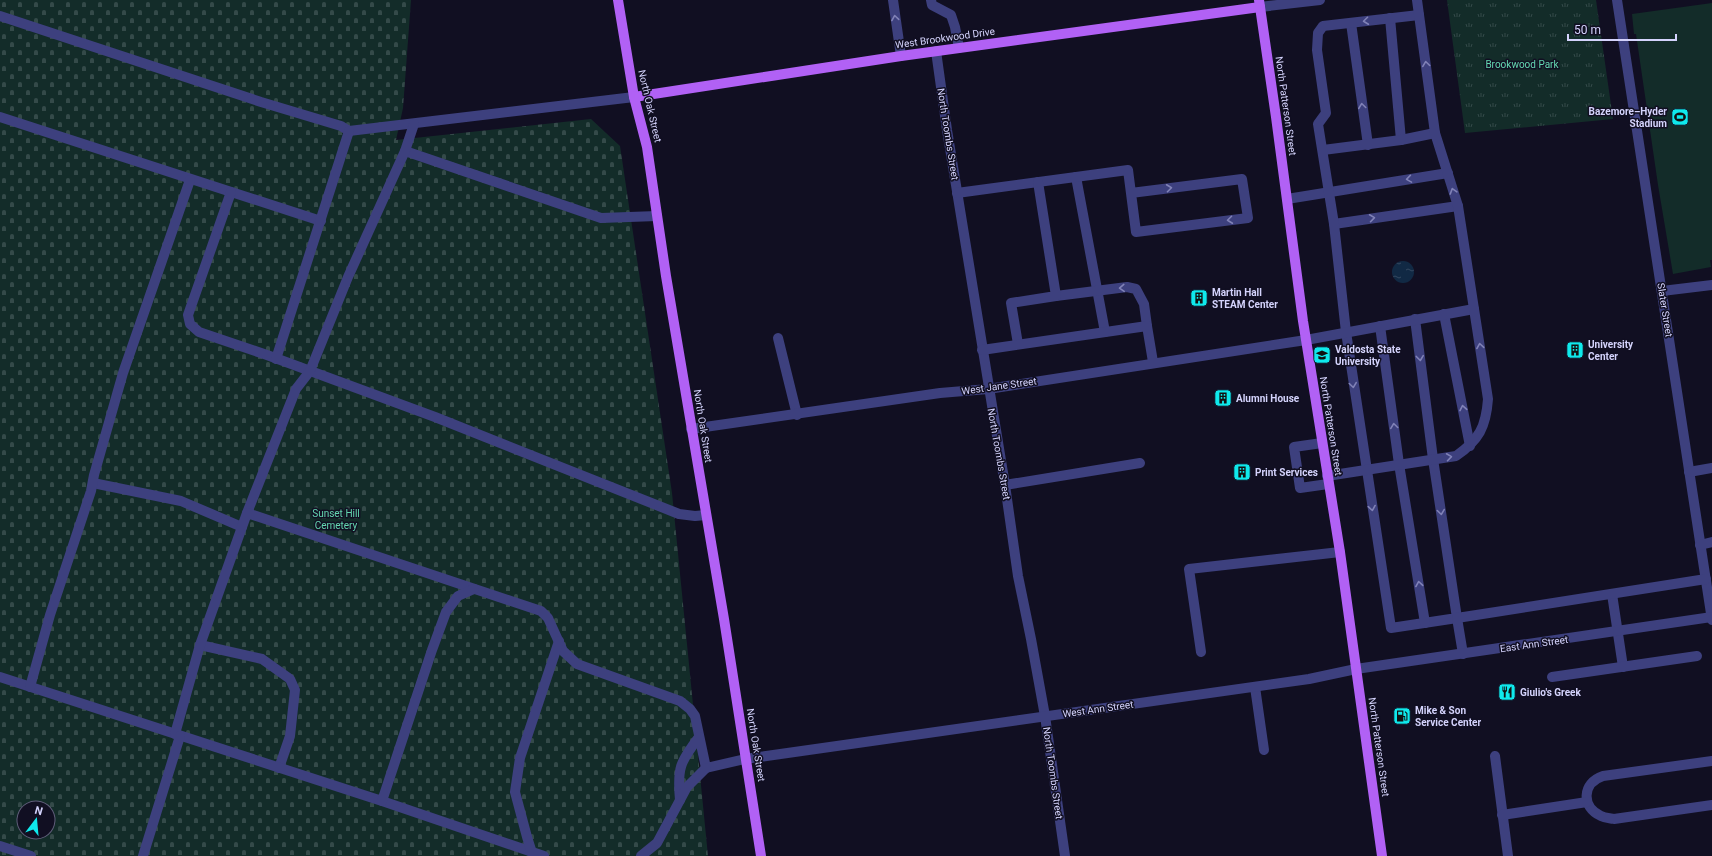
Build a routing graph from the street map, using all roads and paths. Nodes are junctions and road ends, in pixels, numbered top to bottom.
1 (618, 0) edge
2 (893, 0) edge
3 (931, 0) edge
4 (1320, 0) edge
5 (1416, 0) edge
6 (1618, 0) edge
7 (1259, 4) edge
8 (1419, 15) junction
9 (0, 16) edge
10 (1390, 18) junction
11 (1351, 23) junction
12 (959, 48) junction
13 (936, 51) junction
14 (901, 56) junction
15 (634, 97) junction
16 (0, 117) edge
17 (414, 124) junction
18 (350, 132) junction
19 (1435, 133) junction
20 (1401, 140) junction
21 (1368, 145) junction
22 (1323, 150) junction
23 (405, 151) junction
24 (1448, 173) junction
25 (1076, 177) junction
26 (190, 180) junction
27 (1038, 182) junction
28 (231, 192) junction
29 (1329, 192) junction
30 (957, 193) junction
31 (1131, 193) junction
32 (1287, 199) junction
33 (1458, 206) junction
34 (657, 216) junction
35 (321, 221) junction
36 (1334, 224) junction
37 (1712, 284) edge
38 (1097, 290) junction
39 (1662, 291) junction
40 (1056, 296) junction
41 (1474, 308) junction
42 (1444, 314) junction
43 (1415, 319) junction
44 (1147, 326) junction
45 (1380, 326) junction
46 (1105, 332) junction
47 (1346, 332) junction
48 (778, 338) dead end
49 (1306, 340) junction
50 (1018, 344) junction
51 (982, 350) junction
52 (276, 359) junction
53 (1153, 362) junction
54 (310, 371) junction
55 (988, 388) junction
56 (797, 415) junction
57 (691, 429) junction
58 (1322, 443) junction
59 (1470, 446) junction
60 (1433, 459) junction
61 (1140, 463) dead end
62 (1399, 464) junction
63 (1712, 468) edge
64 (1366, 469) junction
65 (1690, 472) junction
66 (1328, 480) junction
67 (93, 483) junction
68 (1005, 485) junction
69 (247, 513) junction
70 (706, 515) junction
71 (242, 527) junction
72 (1712, 542) edge
73 (1700, 545) junction
74 (1340, 552) junction
75 (1706, 579) junction
76 (474, 589) junction
77 (1612, 594) junction
78 (1712, 617) edge
79 (1457, 618) junction
80 (1712, 620) edge
81 (1425, 623) junction
82 (1618, 632) junction
83 (559, 641) junction
84 (200, 645) junction
85 (1201, 652) dead end
86 (1462, 654) junction
87 (1697, 656) dead end
88 (1623, 666) junction
89 (1356, 669) junction
90 (0, 677) edge
91 (1552, 677) dead end
92 (1255, 686) junction
93 (30, 687) junction
94 (1045, 716) junction
95 (177, 735) junction
96 (699, 737) junction
97 (1264, 750) dead end
98 (1495, 756) dead end
99 (745, 759) junction
100 (1712, 760) edge
101 (280, 768) junction
102 (706, 768) junction
103 (680, 800) junction
104 (382, 802) junction
105 (1587, 802) junction
106 (1712, 805) edge
107 (1502, 814) junction
108 (0, 846) edge
109 (533, 854) edge
110 (31, 856) edge
111 (143, 856) edge
112 (544, 856) edge
113 (641, 856) edge
114 (761, 856) edge
115 (1065, 856) edge
116 (1382, 856) edge
117 (1508, 856) edge

1 - 15 main road, North Oak Street
14 -> 2 street
3 - 12 street
4 - 7 street
5 - 8 street
6 - 39 street, Slater Street
7 - 12 main road, West Brookwood Drive
7 - 32 main road, North Patterson Street
8 - 10 street
19 -> 8 street
9 - 18 street
10 -> 11 street
10 - 20 street
21 -> 11 street
11 - 22 street
12 - 13 main road, West Brookwood Drive
13 - 14 main road, West Brookwood Drive
13 - 30 street, North Toombs Street
14 - 15 main road, West Brookwood Drive
15 - 17 street
15 - 34 main road, North Oak Street
16 - 26 street
17 - 18 street
17 - 23 street
18 - 35 street
19 - 20 street
19 - 24 street
20 - 21 street
21 - 22 street
22 - 29 street
23 - 34 street
23 - 54 street
24 -> 29 street
33 -> 24 street
25 - 27 street
25 - 31 street
25 - 38 street
26 - 28 street
26 - 67 street
27 - 30 street
27 - 40 street
28 - 35 street
28 - 52 street
29 - 32 street
29 - 36 street
30 - 51 street, North Toombs Street
31 -> 31 street
32 - 49 main road, North Patterson Street
36 -> 33 street
33 - 41 street
34 - 57 main road, North Oak Street
35 - 52 street
36 - 47 street
37 - 39 street
38 - 40 street
44 -> 38 street
38 - 46 street
39 - 65 street, Slater Street
40 - 50 street
41 - 42 street, West Jane Street
59 -> 41 street
42 - 43 street, West Jane Street
59 -> 42 street
43 - 45 street, West Jane Street
43 -> 60 street
44 - 46 street
44 - 53 street
45 - 47 street, West Jane Street
62 -> 45 street
46 - 50 street
47 - 49 street, West Jane Street
47 -> 64 street
48 - 56 street
49 - 53 street, West Jane Street
49 - 58 main road, North Patterson Street
50 - 51 street
51 - 55 street, North Toombs Street
52 - 54 street
53 - 55 street, West Jane Street
54 - 69 street
54 - 70 street
55 - 56 street, West Jane Street
55 - 68 street, North Toombs Street
56 - 57 street, West Jane Street
57 - 70 main road, North Oak Street
58 - 66 main road, North Patterson Street
58 - 66 street
60 -> 59 street
60 - 62 street
60 -> 79 street
61 - 68 street
62 - 64 street
81 -> 62 street
63 - 65 street
64 - 66 street
64 -> 81 street
65 - 73 street, Slater Street
66 - 74 main road, North Patterson Street
67 - 71 street
67 - 93 street
68 - 94 street, North Toombs Street
69 - 71 street
69 - 76 street
70 - 99 main road, North Oak Street
71 - 84 street
72 - 73 street
73 - 75 street, Slater Street
74 - 85 street
74 - 89 main road, North Patterson Street
75 - 77 street
75 - 78 street, Slater Street
76 - 83 street
76 - 104 street
77 - 79 street
77 - 82 street
78 - 80 street, Slater Street
78 - 82 street, East Ann Street
79 - 81 street
79 - 86 street
82 - 86 street, East Ann Street
82 - 88 street
83 - 96 street
83 - 109 street
84 - 95 street
84 - 101 street
86 - 89 street, East Ann Street
87 - 88 street
88 - 91 street
89 - 92 street, West Ann Street
89 - 116 main road, North Patterson Street
90 - 93 street
92 - 94 street, West Ann Street
92 - 97 street
93 - 95 street
94 - 99 street, West Ann Street
94 - 115 street, North Toombs Street
95 - 101 street
95 - 111 street
96 - 102 street
96 - 103 street
98 - 107 street
99 - 102 street, West Ann Street
99 - 114 main road, North Oak Street
100 - 105 street
101 - 104 street
102 - 103 street
103 - 113 street
104 - 109 street
105 - 106 street
105 - 107 street
107 - 117 street
108 - 110 street
109 - 112 street

